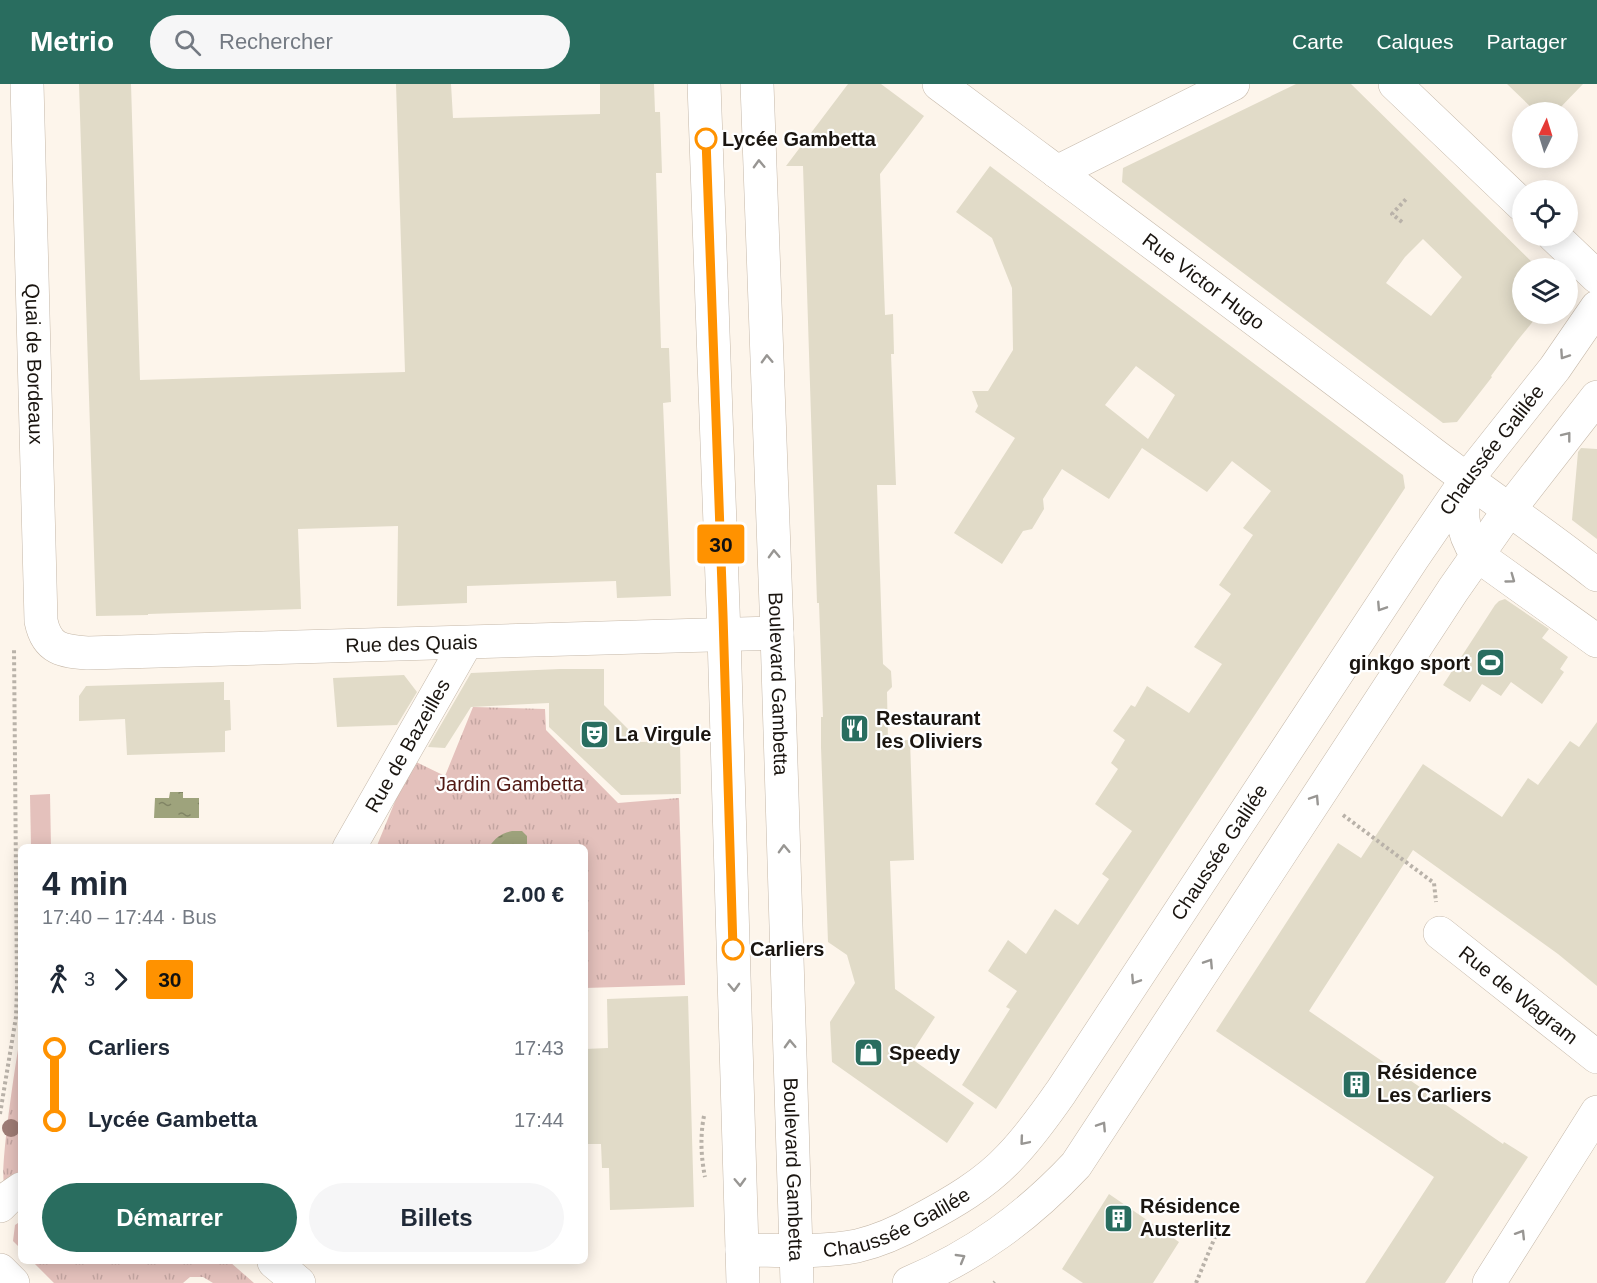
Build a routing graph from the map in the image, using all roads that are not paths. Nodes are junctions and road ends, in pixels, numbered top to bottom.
1 (27, 84) edge
2 (704, 84) edge
3 (757, 84) edge
4 (939, 84) edge
5 (1233, 84) edge
6 (1395, 84) edge
7 (1057, 172) junction
8 (1512, 196) edge
9 (1564, 246) edge
10 (1597, 277) edge
11 (1597, 307) edge
12 (1597, 397) edge
13 (1467, 480) junction
14 (1509, 510) junction
15 (1477, 555) junction
16 (1597, 575) edge
17 (777, 633) junction
18 (724, 635) junction
19 (50, 641) joint
20 (1597, 641) edge
21 (466, 643) junction
22 (351, 844) edge
23 (1440, 933) road end
24 (1597, 1057) edge
25 (1597, 1112) edge
26 (18, 1191) edge
27 (0, 1206) edge
28 (742, 1250) junction
29 (796, 1250) junction
30 (276, 1264) edge
31 (0, 1270) edge
32 (13, 1283) edge
33 (299, 1283) edge
34 (743, 1283) edge
35 (797, 1283) edge
36 (909, 1283) edge
37 (1490, 1283) edge

1 - 19 main road, Quai de Bordeaux
2 - 18 main road
17 -> 3 main road, Boulevard Gambetta
4 - 7 main road, Rue Victor Hugo
5 - 7 main road
6 - 8 main road
7 - 13 main road, Rue Victor Hugo
9 - 10 main road
11 -> 13 main road, Chaussée Galilée
14 -> 12 main road
13 - 14 main road, Rue Victor Hugo
13 - 15 main road
13 -> 29 main road, Chaussée Galilée
14 - 15 main road
14 - 16 main road, Rue Victor Hugo
15 -> 20 main road
36 -> 15 main road
17 - 18 main road, Rue des Quais
29 -> 17 main road, Boulevard Gambetta
18 - 21 main road, Rue des Quais
18 -> 28 main road
19 - 21 main road, Rue des Quais
21 - 22 main road, Rue de Bazeilles
23 - 24 main road, Rue de Wagram
37 -> 25 main road
26 - 27 main road
28 - 29 main road, Chaussée Galilée
28 - 34 main road
29 - 35 main road, Boulevard Gambetta
30 - 33 main road
31 - 32 main road

